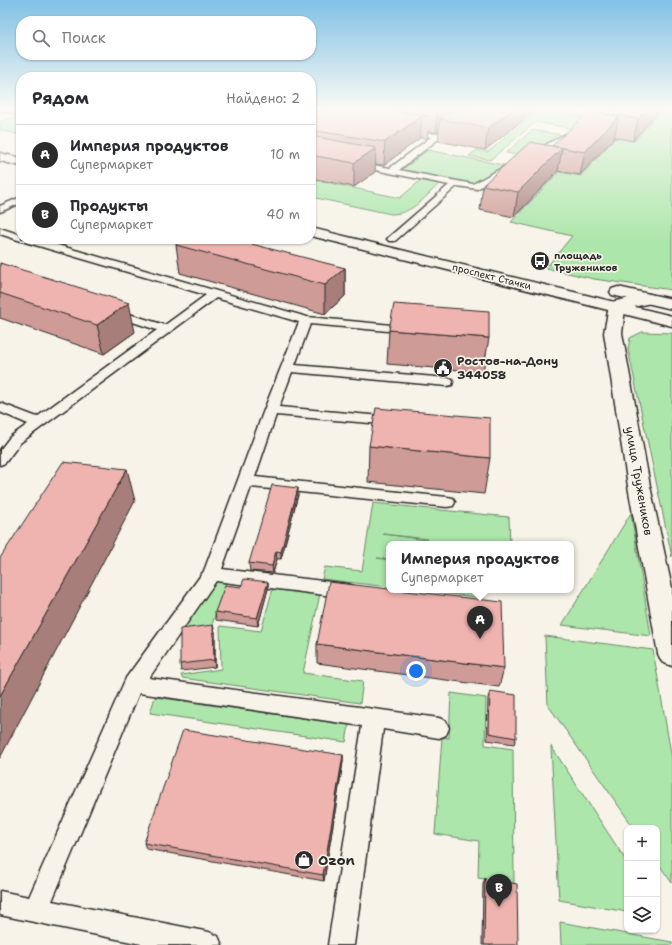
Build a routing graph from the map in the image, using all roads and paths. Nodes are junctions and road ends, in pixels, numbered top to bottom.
1 (414, 154) edge
2 (533, 154) edge
3 (0, 157) edge
4 (16, 161) edge
5 (348, 162) edge
6 (392, 171) junction
7 (456, 184) junction
8 (16, 202) edge
9 (0, 210) edge
10 (316, 221) edge
11 (316, 233) edge
12 (2, 234) edge
13 (16, 237) edge
14 (392, 238) junction
15 (43, 244) edge
16 (558, 278) dead end
17 (604, 289) dead end
18 (214, 294) junction
19 (650, 299) junction
20 (672, 304) edge
21 (616, 306) junction
22 (99, 308) edge
23 (306, 320) junction
24 (672, 321) edge
25 (388, 327) edge
26 (167, 329) junction
27 (288, 368) junction
28 (447, 382) dead end
29 (0, 407) edge
30 (271, 410) junction
31 (39, 423) junction
32 (408, 423) edge
33 (0, 460) edge
34 (244, 481) junction
35 (447, 502) dead end
36 (212, 574) junction
37 (364, 592) edge
38 (672, 654) edge
39 (133, 684) junction
40 (374, 718) junction
41 (439, 728) dead end
42 (0, 903) edge
43 (36, 910) junction
44 (209, 945) edge
45 (341, 945) edge

1 - 6 lane
2 - 7 lane
3 - 4 main road
5 - 6 lane
6 - 7 lane
7 - 14 lane
8 - 9 lane
10 - 14 main road, проспект Стачки
11 - 21 main road, проспект Стачки
12 - 13 lane
14 - 16 main road, проспект Стачки
15 - 18 lane
17 - 19 main road
18 - 23 lane
18 - 26 lane
19 - 20 main road
19 - 21 main road
21 - 24 main road, проспект Стачки
21 - 38 main road, улица Тружеников
22 - 26 lane
23 - 25 lane
23 - 27 lane
26 - 31 lane
27 - 28 lane
27 - 30 lane
29 - 31 lane
30 - 32 lane
30 - 34 lane
31 - 33 lane
34 - 35 lane
34 - 36 lane
36 - 37 lane
36 - 39 lane
39 - 40 lane
39 - 43 lane
40 - 41 lane
40 - 45 lane
42 - 43 lane
43 - 44 lane

